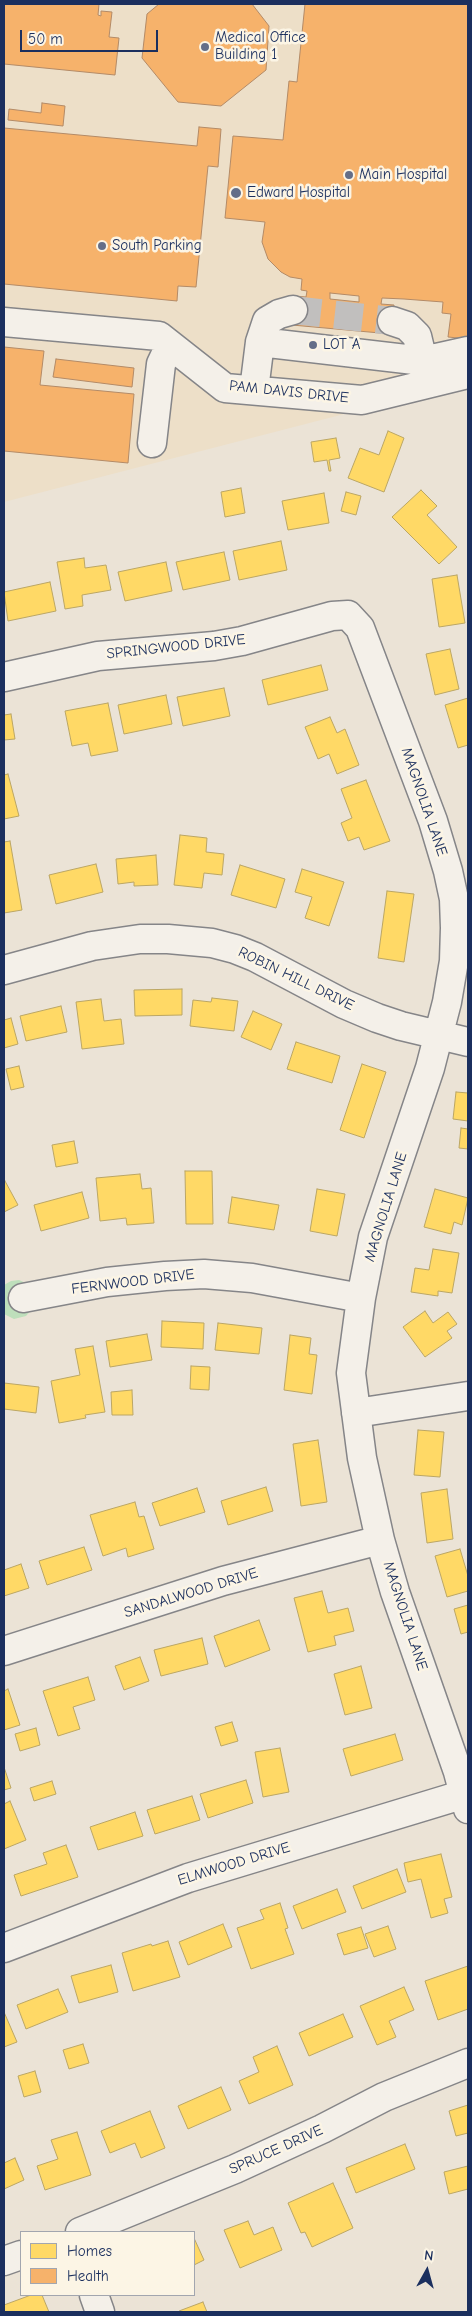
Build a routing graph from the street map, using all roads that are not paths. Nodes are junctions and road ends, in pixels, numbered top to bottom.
1 (293, 310) tunnel mouth
2 (392, 321) tunnel mouth
3 (4, 322) edge
4 (260, 342) junction
5 (170, 345) junction
6 (468, 351) edge
7 (420, 368) junction
8 (468, 374) edge
9 (254, 390) junction
10 (152, 443) dead end
11 (348, 615) joint
12 (4, 677) edge
13 (4, 970) edge
14 (439, 1035) junction
15 (468, 1042) edge
16 (23, 1298) dead end
17 (361, 1298) junction
18 (468, 1396) edge
19 (356, 1413) junction
20 (380, 1540) junction
21 (4, 1651) edge
22 (467, 1799) edge
23 (4, 1948) edge
24 (468, 2063) edge
25 (82, 2231) edge
26 (20, 2254) edge
27 (4, 2261) edge
28 (94, 2296) edge
29 (100, 2312) edge

1 - 4 street
2 - 7 street
3 - 5 street, PAM DAVIS DRIVE
4 - 7 street
4 - 9 street
5 - 9 street, PAM DAVIS DRIVE
5 - 10 street
6 - 7 street
7 - 8 street, PAM DAVIS DRIVE
7 - 9 street, PAM DAVIS DRIVE
11 - 12 street, SPRINGWOOD DRIVE
11 - 14 street, MAGNOLIA LANE
13 - 14 street, ROBIN HILL DRIVE
14 - 15 street, ROBIN HILL DRIVE
14 - 17 street, MAGNOLIA LANE
16 - 17 street, FERNWOOD DRIVE
17 - 19 street, MAGNOLIA LANE
18 - 19 street
19 - 20 street, MAGNOLIA LANE
20 - 21 street, SANDALWOOD DRIVE
20 - 22 street, MAGNOLIA LANE
22 - 23 street, ELMWOOD DRIVE
24 - 25 street, SPRUCE DRIVE
26 - 27 street
28 - 29 street

